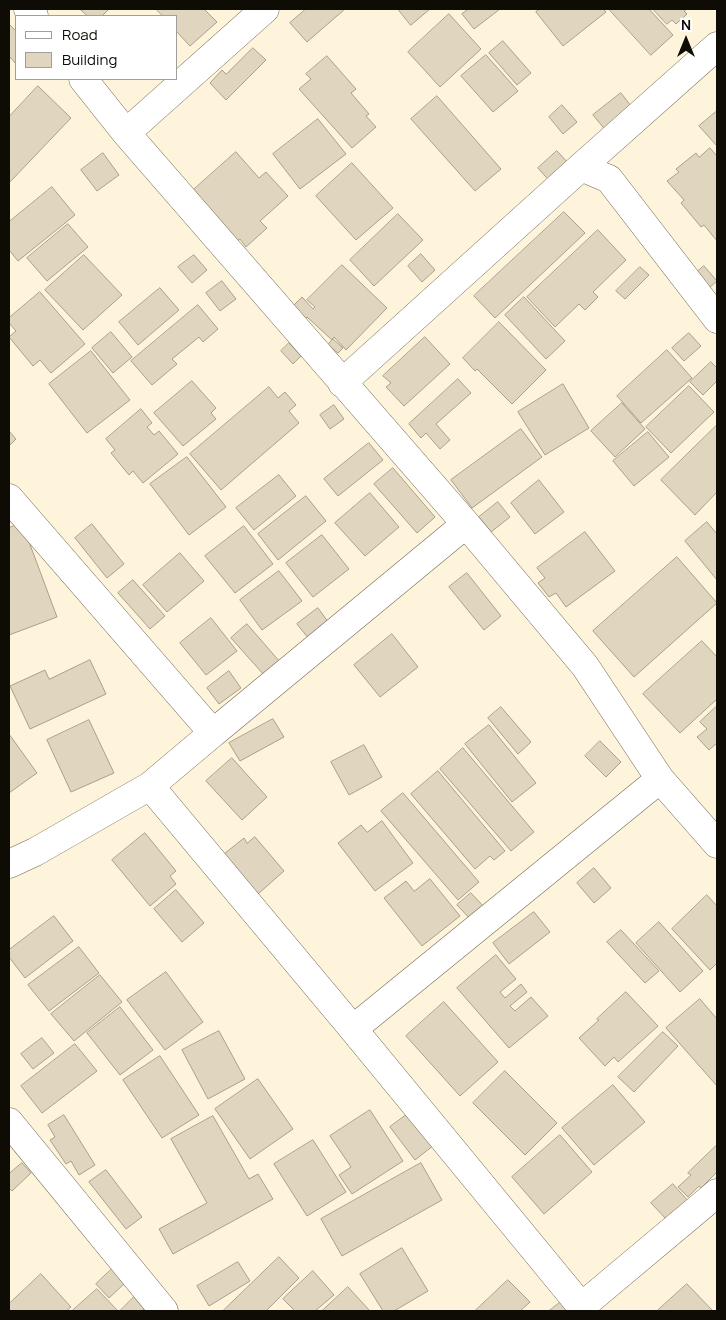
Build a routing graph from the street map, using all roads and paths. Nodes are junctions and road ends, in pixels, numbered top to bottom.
1 (265, 9) edge
2 (717, 46) edge
3 (85, 80) edge
4 (126, 133) junction
5 (617, 134) junction
6 (581, 166) junction
7 (609, 179) junction
8 (717, 319) edge
9 (342, 383) junction
10 (9, 498) edge
11 (466, 524) junction
12 (213, 733) junction
13 (660, 779) junction
14 (150, 786) junction
15 (717, 844) edge
16 (9, 864) edge
17 (353, 1029) junction
18 (9, 1122) edge
19 (717, 1193) edge
20 (583, 1309) edge
21 (164, 1311) edge

1 - 4 street
2 - 5 street
3 - 4 street
4 - 9 street
5 - 6 street
5 - 7 street
6 - 7 street
6 - 9 street
7 - 8 street
9 - 11 street
10 - 12 street
11 - 12 street
11 - 13 street
12 - 14 street
13 - 15 street
13 - 17 street
14 - 16 street
14 - 17 street
17 - 20 street
18 - 21 street
19 - 20 street

